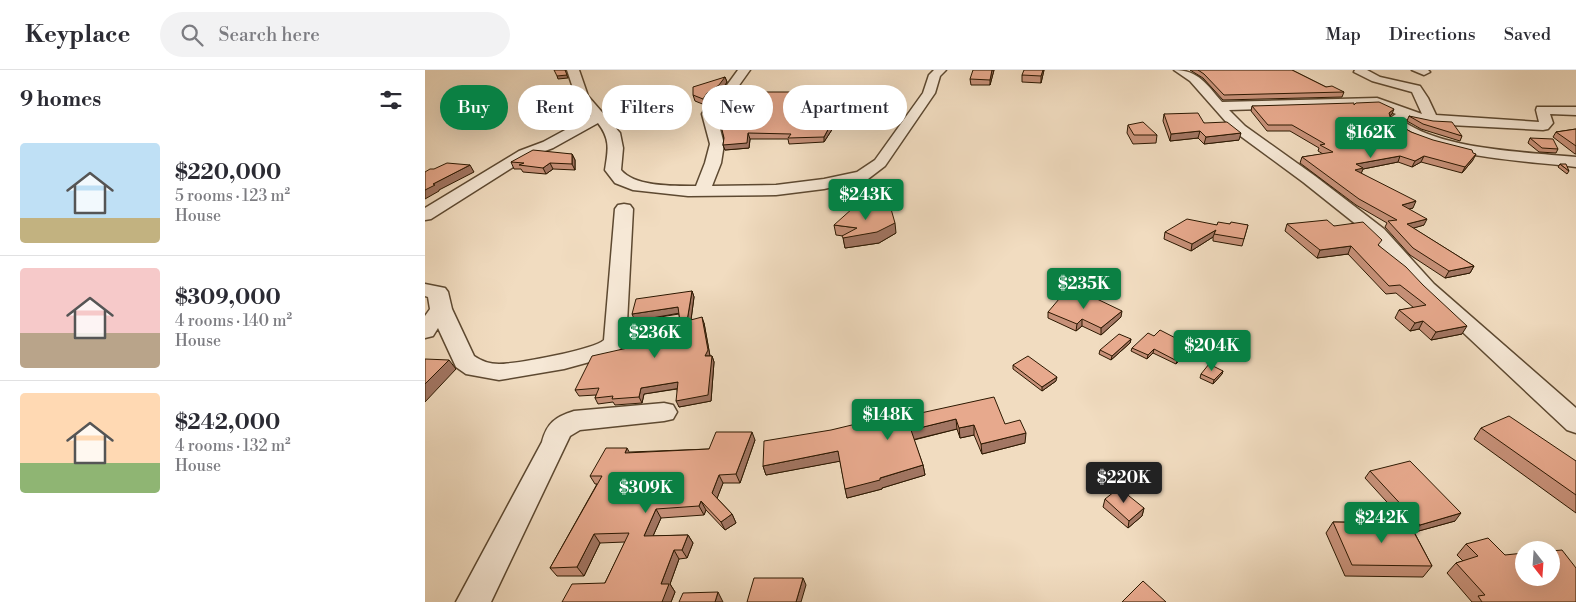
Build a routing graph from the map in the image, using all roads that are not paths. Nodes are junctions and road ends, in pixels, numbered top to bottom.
1 (573, 70) edge
2 (744, 70) edge
3 (940, 70) edge
4 (1181, 70) edge
5 (1361, 70) edge
6 (1219, 106) junction
7 (1576, 111) edge
8 (1410, 116) junction
9 (598, 118) junction
10 (1431, 120) junction
11 (1576, 162) edge
12 (702, 191) junction
13 (624, 209) dead end
14 (425, 215) edge
15 (425, 290) edge
16 (441, 309) junction
17 (425, 331) edge
18 (664, 412) dead end
19 (1576, 423) edge
20 (473, 602) edge

1 - 9 street
2 - 12 street
3 - 12 street
4 - 6 street
5 - 10 street
6 - 8 street
6 - 19 street
7 - 10 street
8 - 10 street
8 - 11 street
9 - 12 street
9 - 14 street
13 - 16 street
15 - 16 street
16 - 17 street
18 - 20 street

